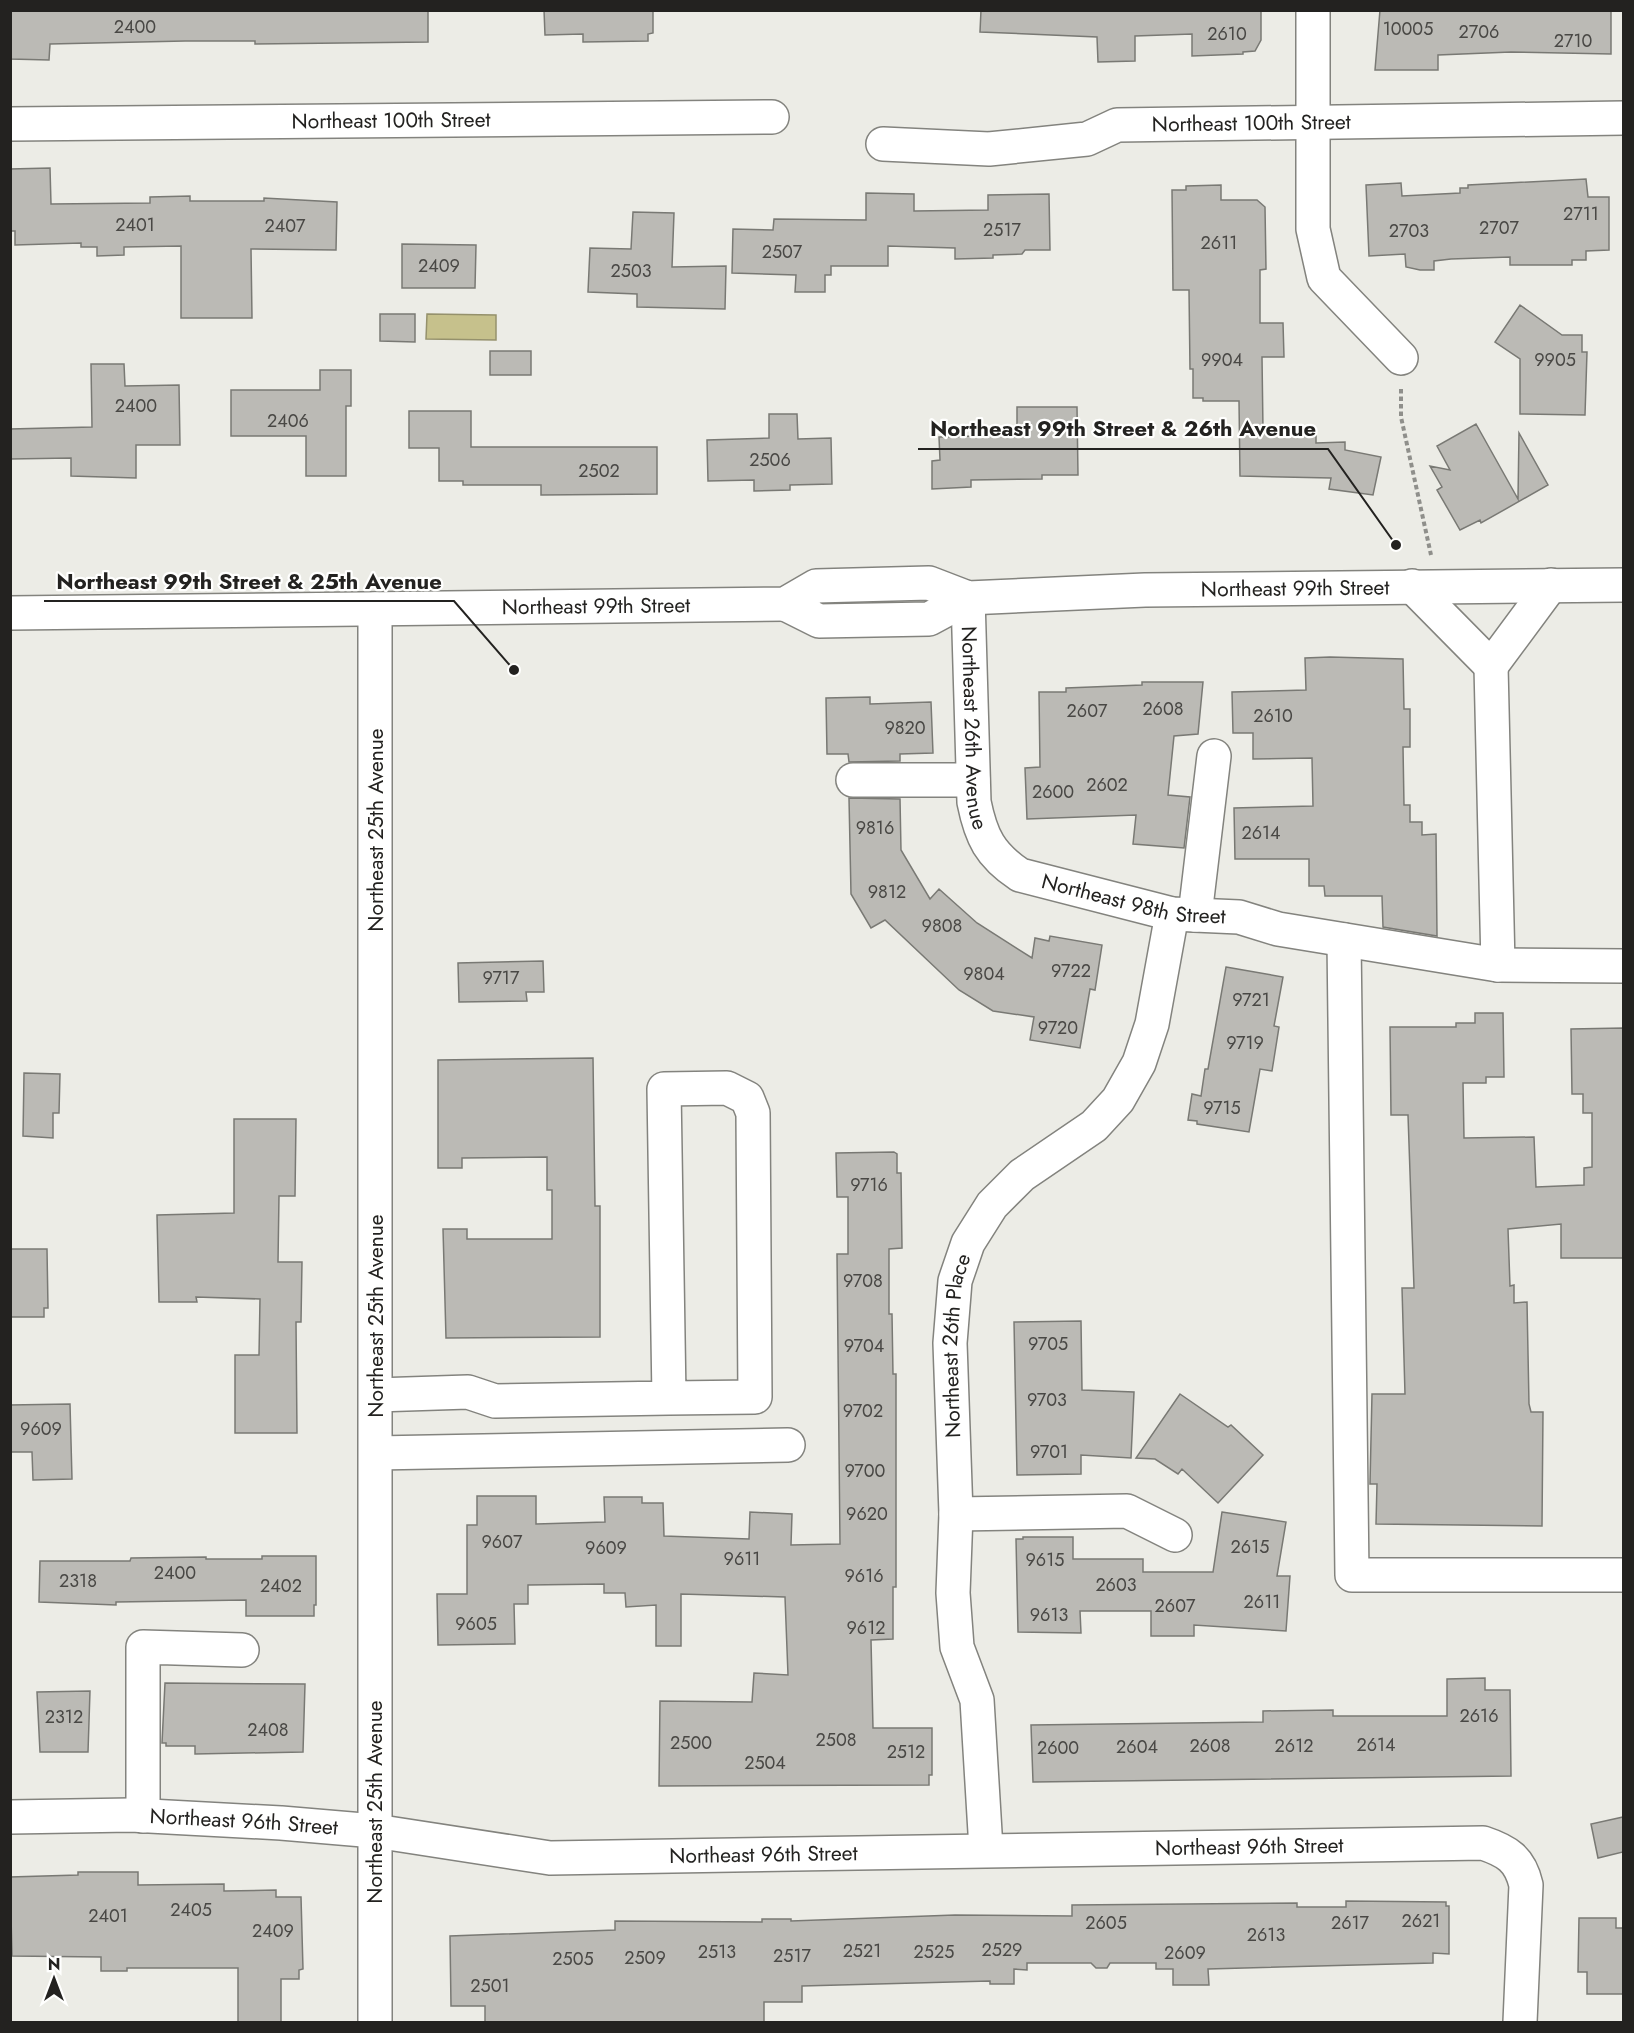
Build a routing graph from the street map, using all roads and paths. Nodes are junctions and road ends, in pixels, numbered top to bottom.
1 (1313, 10) edge
2 (772, 117) dead end
3 (1623, 118) edge
4 (10, 124) edge
5 (1314, 124) junction
6 (883, 144) dead end
7 (1401, 358) joint
8 (1551, 585) junction
9 (1623, 585) edge
10 (1425, 586) junction
11 (968, 598) junction
12 (375, 609) junction
13 (10, 613) edge
14 (1491, 666) junction
15 (1214, 756) dead end
16 (854, 780) dead end
17 (973, 780) junction
18 (994, 854) joint
19 (1184, 914) junction
20 (1344, 940) junction
21 (1498, 965) junction
22 (1623, 966) edge
23 (376, 1395) junction
24 (669, 1398) junction
25 (788, 1445) dead end
26 (376, 1453) junction
27 (956, 1514) junction
28 (1175, 1535) dead end
29 (1623, 1575) edge
30 (242, 1650) dead end
31 (10, 1816) edge
32 (143, 1816) junction
33 (375, 1831) junction
34 (986, 1849) junction
35 (375, 2022) edge
36 (1520, 2022) edge

1 - 5 street
2 - 4 street, Northeast 100th Street
3 - 5 street, Northeast 100th Street
5 - 6 street, Northeast 100th Street
5 - 7 street
7 - 10 path
8 - 9 street, Northeast 99th Street
8 - 10 street, Northeast 99th Street
8 - 14 street
10 - 11 street, Northeast 99th Street
10 - 14 street
11 - 12 street, Northeast 99th Street
11 - 17 street, Northeast 26th Avenue
12 - 13 street, Northeast 99th Street
12 - 23 street, Northeast 25th Avenue
14 - 21 street
15 - 19 street, Northeast 26th Place
16 - 17 street
17 - 18 street, Northeast 26th Avenue
18 - 19 street, Northeast 98th Street
19 - 20 street, Northeast 98th Street
19 - 27 street, Northeast 26th Place
20 - 21 street, Northeast 98th Street
20 - 29 street
21 - 22 street, Northeast 98th Street
23 - 24 street
23 - 26 street, Northeast 25th Avenue
24 - 24 street
25 - 26 street
26 - 33 street, Northeast 25th Avenue
27 - 28 street
27 - 34 street, Northeast 26th Place
30 - 32 street
31 - 32 street, Northeast 96th Street
32 - 33 street, Northeast 96th Street
33 - 34 street, Northeast 96th Street
33 - 35 street, Northeast 25th Avenue
34 - 36 street, Northeast 96th Street

